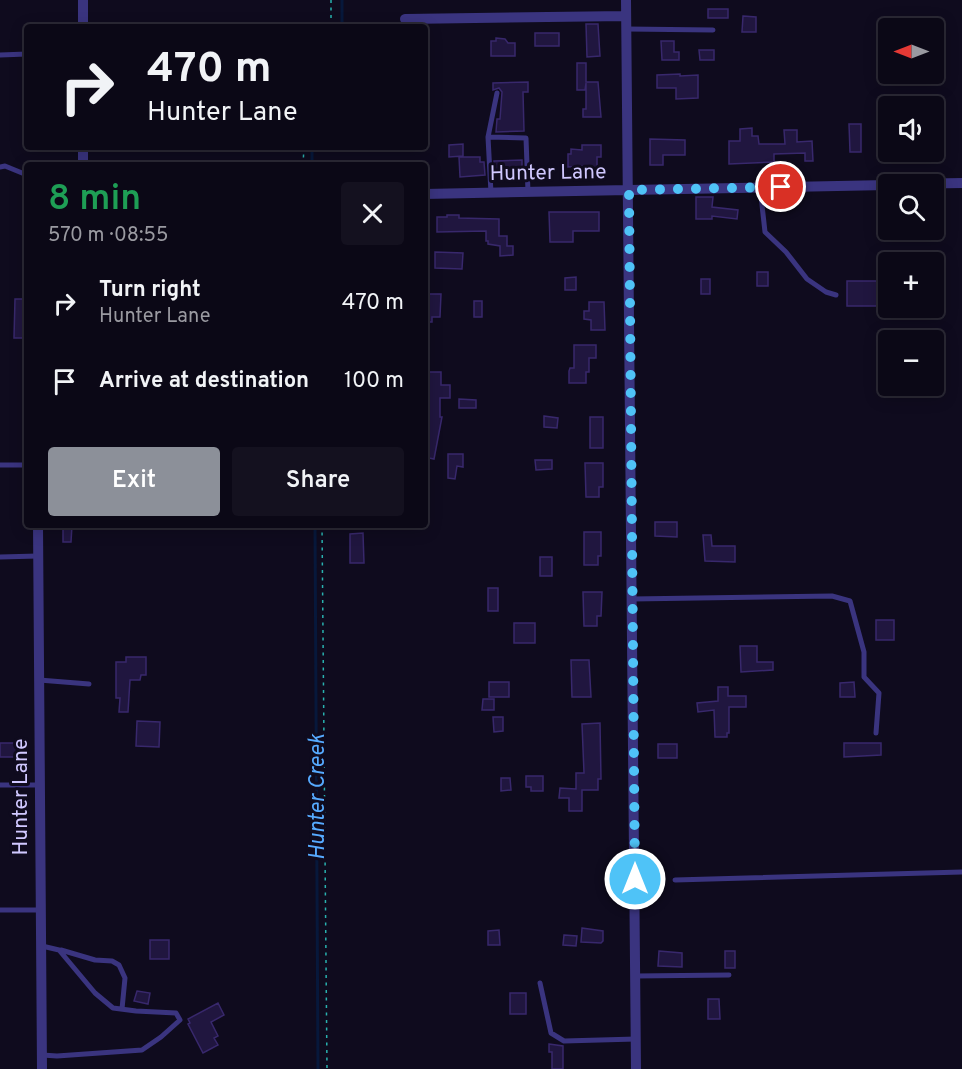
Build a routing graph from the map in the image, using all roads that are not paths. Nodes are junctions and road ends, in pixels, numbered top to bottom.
1 (83, 0) edge
2 (626, 0) edge
3 (626, 16) junction
4 (405, 19) dead end
5 (83, 24) edge
6 (627, 29) junction
7 (713, 30) dead end
8 (24, 54) edge
9 (0, 55) edge
10 (497, 93) dead end
11 (488, 137) junction
12 (0, 167) edge
13 (24, 174) edge
14 (944, 183) edge
15 (962, 183) edge
16 (878, 185) edge
17 (760, 187) junction
18 (629, 190) junction
19 (528, 192) junction
20 (491, 193) junction
21 (428, 195) edge
22 (836, 295) dead end
23 (0, 465) edge
24 (24, 465) edge
25 (38, 528) edge
26 (0, 556) edge
27 (38, 556) junction
28 (632, 599) junction
29 (39, 680) junction
30 (89, 684) dead end
31 (876, 733) dead end
32 (0, 785) edge
33 (39, 785) junction
34 (962, 872) edge
35 (675, 880) dead end
36 (0, 910) edge
37 (41, 910) junction
38 (42, 946) junction
39 (59, 950) junction
40 (729, 975) dead end
41 (635, 976) junction
42 (540, 983) dead end
43 (122, 1009) junction
44 (636, 1039) junction
45 (42, 1055) junction
46 (42, 1069) edge
47 (636, 1069) edge

1 - 5 street
2 - 3 street
3 - 4 street
3 - 6 street
6 - 7 lane
6 - 18 street
8 - 9 lane
10 - 11 lane
11 - 19 lane
11 - 20 lane
12 - 13 lane
14 - 15 street
16 - 17 street, Hunter Lane
17 - 18 street, Hunter Lane
17 - 22 lane
18 - 19 street, Hunter Lane
18 - 28 street
19 - 20 street, Hunter Lane
20 - 21 street, Hunter Lane
23 - 24 lane
25 - 27 street, Hunter Lane
26 - 27 lane
27 - 29 street, Hunter Lane
28 - 31 lane
28 - 41 street
29 - 30 lane
29 - 33 street, Hunter Lane
32 - 33 lane
33 - 37 street, Hunter Lane
34 - 35 lane
36 - 37 lane
37 - 38 street, Hunter Lane
38 - 39 lane
38 - 45 street, Hunter Lane
39 - 43 lane
39 - 43 lane
40 - 41 lane
41 - 44 street
42 - 44 lane
43 - 45 lane
44 - 47 street
45 - 46 street, Hunter Lane

